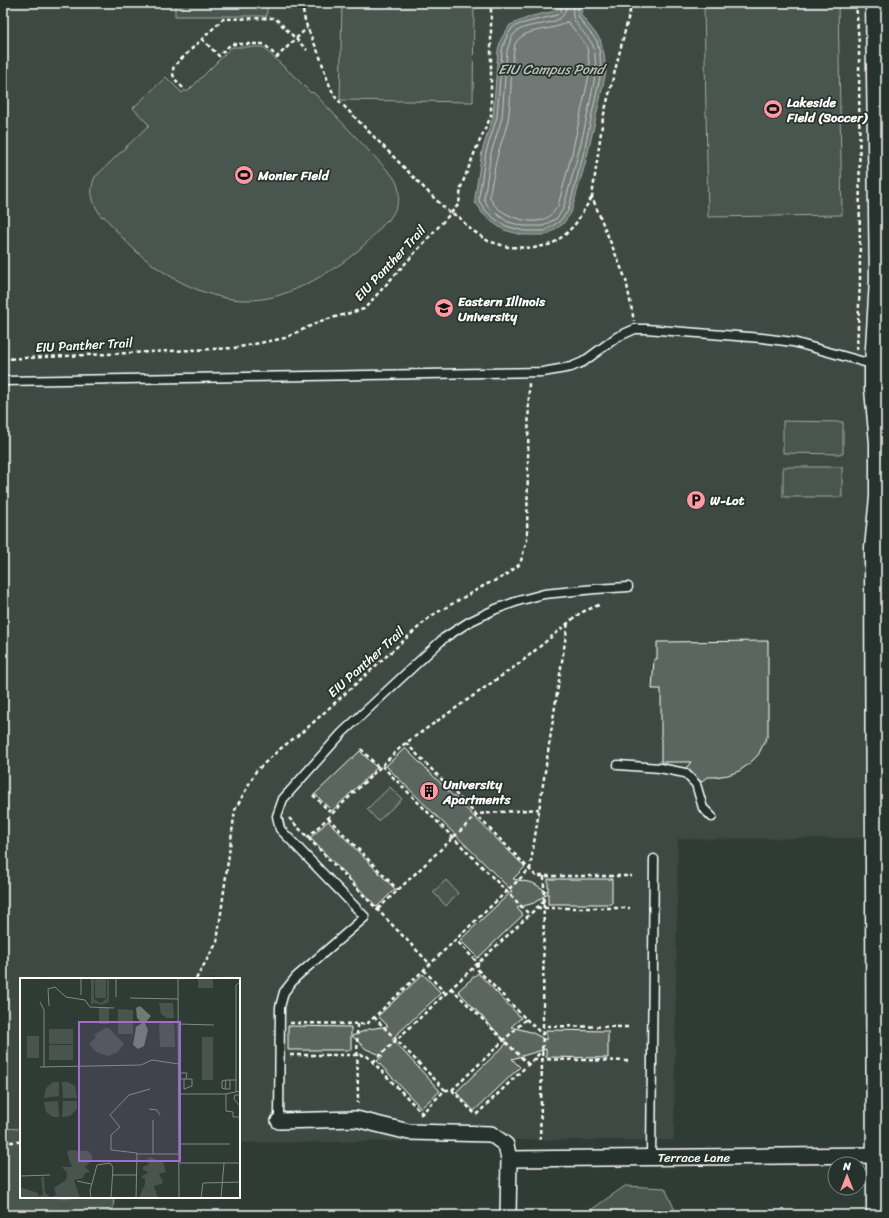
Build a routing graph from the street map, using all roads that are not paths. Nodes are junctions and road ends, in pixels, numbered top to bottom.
1 (880, 14) edge
2 (866, 362) junction
3 (3, 381) edge
4 (884, 443) edge
5 (884, 496) edge
6 (628, 587) dead end
7 (881, 594) edge
8 (881, 629) edge
9 (618, 765) dead end
10 (712, 817) dead end
11 (654, 859) dead end
12 (882, 1070) edge
13 (279, 1121) joint
14 (878, 1155) junction
15 (651, 1157) junction
16 (509, 1160) junction
17 (508, 1215) edge
18 (878, 1215) edge

1 - 2 street
2 - 3 lane
2 - 4 street
4 - 5 street
5 - 7 street
6 - 13 lane
7 - 8 street
8 - 12 street
9 - 10 lane
11 - 15 lane
12 - 14 street
13 - 16 street
14 - 15 street, Terrace Lane
14 - 18 street
15 - 16 street, Terrace Lane
16 - 17 street

